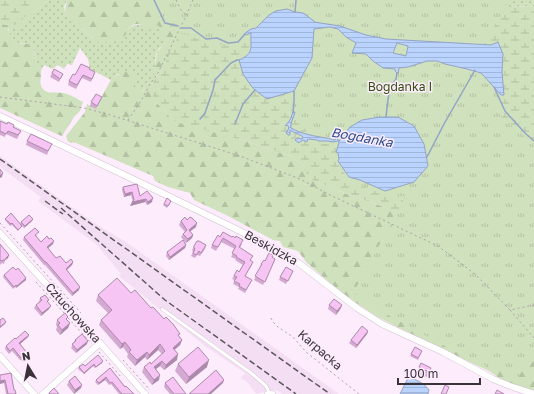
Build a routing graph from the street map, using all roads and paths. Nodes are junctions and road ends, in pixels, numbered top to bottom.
1 (176, 0) edge
2 (192, 0) edge
3 (186, 16) junction
4 (0, 97) edge
5 (0, 116) edge
6 (128, 121) junction
7 (0, 233) edge
8 (35, 280) dead end
9 (534, 305) edge
10 (162, 309) dead end
11 (510, 310) junction
12 (270, 318) dead end
13 (534, 338) edge
14 (97, 345) junction
15 (0, 356) edge
16 (126, 382) dead end
17 (34, 394) edge
18 (43, 394) edge
19 (145, 394) edge
20 (270, 394) edge
21 (359, 394) edge
22 (534, 394) edge

1 - 3 path
2 - 3 path
3 - 6 path
4 - 6 path
5 - 22 street, Beskidzka
6 - 11 path
7 - 14 street, Człuchowska
8 - 14 path
9 - 11 path
10 - 20 lane
11 - 13 path
12 - 21 path, Karpacka
14 - 16 path
14 - 18 street
14 - 19 street, Człuchowska
15 - 17 street

